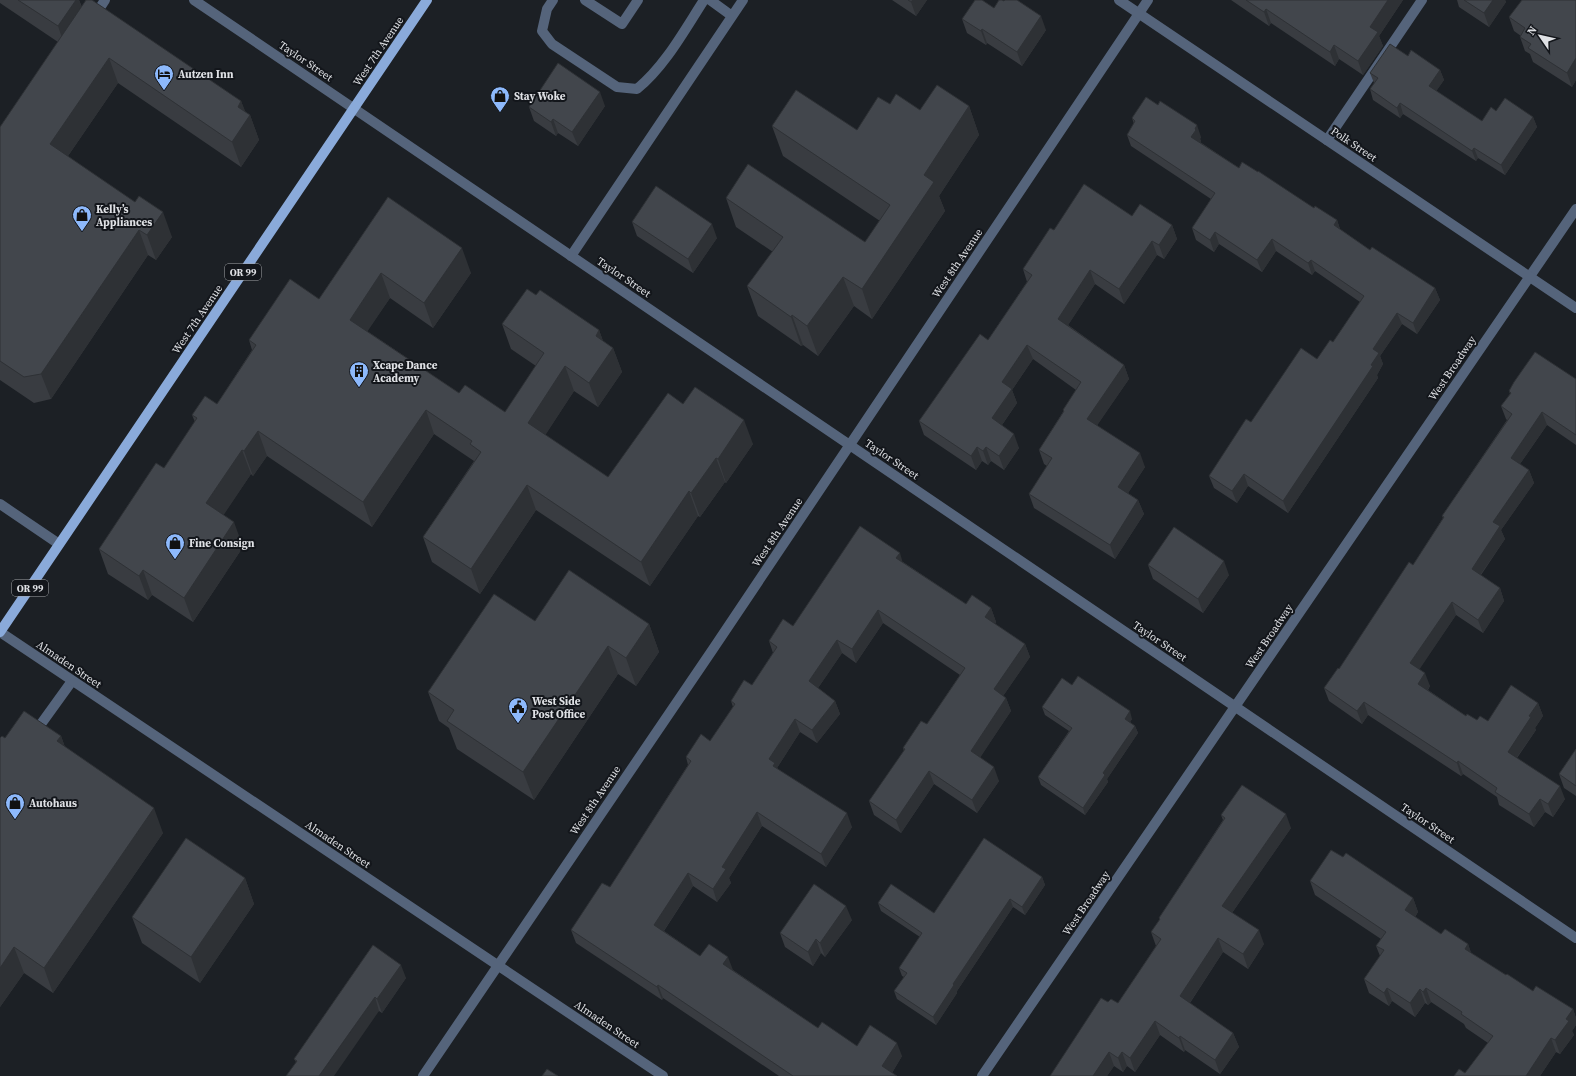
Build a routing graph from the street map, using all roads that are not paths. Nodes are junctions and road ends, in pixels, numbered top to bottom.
1 (105, 0) edge
2 (194, 0) edge
3 (427, 0) edge
4 (553, 0) edge
5 (586, 0) edge
6 (638, 0) edge
7 (704, 0) edge
8 (710, 0) edge
9 (743, 0) edge
10 (1119, 0) edge
11 (1148, 0) edge
12 (1422, 0) edge
13 (1139, 14) junction
14 (732, 16) junction
15 (87, 26) edge
16 (354, 108) junction
17 (1327, 140) junction
18 (1576, 209) edge
19 (571, 256) junction
20 (1530, 277) junction
21 (1576, 308) edge
22 (850, 445) junction
23 (0, 504) edge
24 (59, 544) junction
25 (0, 632) edge
26 (72, 681) junction
27 (1235, 707) junction
28 (21, 732) edge
29 (1576, 938) edge
30 (498, 965) junction
31 (423, 1076) edge
32 (663, 1076) edge
33 (982, 1076) edge

1 - 15 street
2 - 16 street, Taylor Street
3 - 16 main road, West 7th Avenue / OR 99
4 - 7 street
5 - 6 street
8 - 14 street
9 - 14 street
10 - 13 street, Polk Street
11 - 13 street, West 8th Avenue
12 - 17 street
13 - 17 street, Polk Street
13 - 22 street, West 8th Avenue
14 - 19 street
16 - 19 street, Taylor Street
16 - 24 main road, West 7th Avenue / OR 99
17 - 20 street, Polk Street
18 - 20 street, West Broadway
19 - 22 street, Taylor Street
20 - 21 street, Polk Street
20 - 27 street, West Broadway
22 - 27 street, Taylor Street
22 - 30 street, West 8th Avenue
23 - 24 street
24 - 25 main road, West 7th Avenue / OR 99
25 - 26 street, Almaden Street
26 - 28 street
26 - 30 street, Almaden Street
27 - 29 street, Taylor Street
27 - 33 street, West Broadway
30 - 31 street, West 8th Avenue
30 - 32 street, Almaden Street

